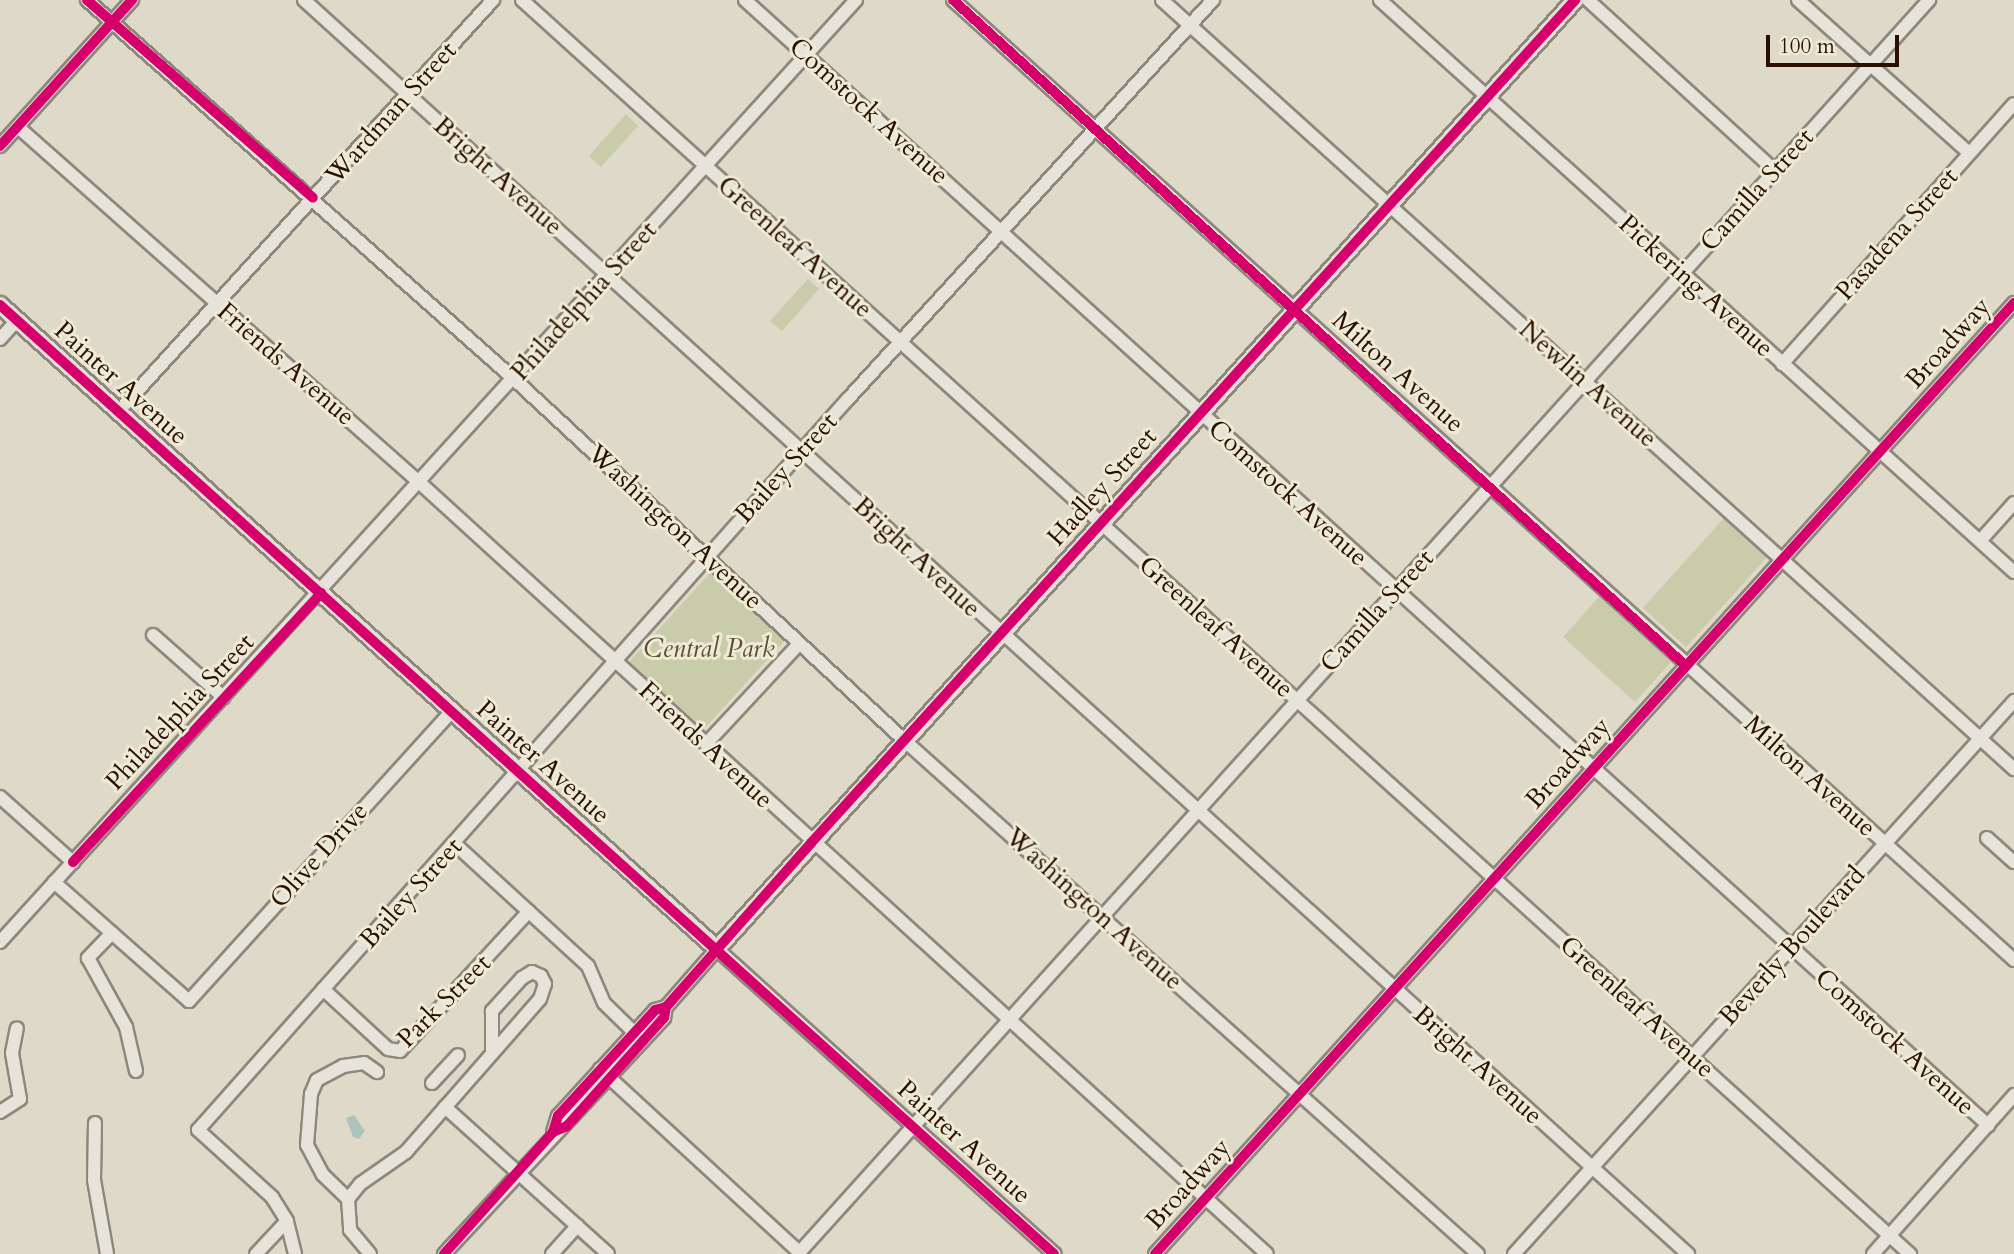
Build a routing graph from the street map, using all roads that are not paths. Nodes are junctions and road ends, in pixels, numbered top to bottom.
1 (87, 0) edge
2 (132, 0) edge
3 (304, 0) edge
4 (493, 0) edge
5 (522, 0) edge
6 (745, 0) edge
7 (856, 0) edge
8 (953, 0) edge
9 (1162, 0) edge
10 (1213, 0) edge
11 (1380, 0) edge
12 (1575, 0) edge
13 (1588, 0) edge
14 (1798, 0) edge
15 (1929, 0) edge
16 (112, 23) junction
17 (1190, 25) junction
18 (806, 55) junction
19 (1870, 66) junction
20 (408, 93) junction
21 (1487, 96) junction
22 (2014, 104) edge
23 (18, 127) junction
24 (1095, 130) junction
25 (0, 146) edge
26 (1969, 153) junction
27 (706, 166) junction
28 (1775, 171) junction
29 (313, 198) junction
30 (1389, 204) junction
31 (1002, 230) junction
32 (1682, 274) junction
33 (607, 275) junction
34 (217, 303) junction
35 (2014, 303) edge
36 (0, 305) edge
37 (1295, 310) junction
38 (17, 320) junction
39 (0, 339) edge
40 (900, 342) junction
41 (1782, 364) junction
42 (514, 379) junction
43 (1585, 381) junction
44 (119, 411) junction
45 (1200, 413) junction
46 (803, 450) junction
47 (1880, 452) junction
48 (420, 483) junction
49 (1490, 486) junction
50 (2014, 503) edge
51 (1100, 523) junction
52 (1980, 541) junction
53 (708, 557) junction
54 (1783, 560) junction
55 (2014, 572) edge
56 (1396, 591) junction
57 (321, 593) junction
58 (1000, 634) junction
59 (153, 635) dead end
60 (799, 644) junction
61 (614, 661) junction
62 (1686, 666) junction
63 (223, 697) junction
64 (1297, 700) junction
65 (2014, 701) edge
66 (452, 711) junction
67 (1981, 738) junction
68 (905, 741) junction
69 (706, 744) junction
70 (1594, 769) junction
71 (2014, 769) edge
72 (518, 770) junction
73 (0, 797) edge
74 (1197, 811) junction
75 (1987, 838) dead end
76 (811, 843) junction
77 (1887, 844) junction
78 (456, 845) junction
79 (73, 862) junction
80 (2014, 862) edge
81 (1495, 878) junction
82 (54, 882) junction
83 (529, 912) junction
84 (1103, 916) junction
85 (112, 933) junction
86 (0, 942) edge
87 (1790, 948) junction
88 (717, 949) junction
89 (2014, 960) edge
90 (323, 989) junction
91 (1394, 990) junction
92 (1008, 1020) junction
93 (17, 1028) dead end
94 (639, 1037) junction
95 (492, 1051) junction
96 (458, 1055) dead end
97 (1693, 1056) junction
98 (136, 1071) dead end
99 (444, 1071) junction
100 (377, 1072) dead end
101 (605, 1074) junction
102 (432, 1083) dead end
103 (462, 1086) junction
104 (1301, 1093) junction
105 (2014, 1095) edge
106 (445, 1107) junction
107 (0, 1112) edge
108 (95, 1123) dead end
109 (1988, 1125) junction
110 (913, 1126) junction
111 (1593, 1167) junction
112 (517, 1172) junction
113 (1206, 1198) junction
114 (348, 1199) junction
115 (287, 1221) junction
116 (577, 1226) junction
117 (1889, 1235) junction
118 (362, 1252) edge
119 (798, 1253) edge
120 (107, 1254) edge
121 (256, 1254) edge
122 (295, 1254) edge
123 (444, 1254) edge
124 (552, 1254) edge
125 (608, 1254) edge
126 (1054, 1254) edge
127 (1155, 1254) edge
128 (1268, 1254) edge
129 (1478, 1254) edge
130 (1514, 1254) edge
131 (1688, 1254) edge
132 (1872, 1254) edge
133 (1910, 1254) edge

1 - 16 street, Washington Avenue
2 - 16 street
3 - 20 street, Bright Avenue
4 - 20 street, Wardman Street
5 - 27 street, Greenleaf Avenue
6 - 18 street, Comstock Avenue
7 - 18 street, Philadelphia Street
8 - 24 street, Milton Avenue
9 - 17 street, Newlin Avenue
10 - 17 street, Bailey Street
11 - 21 street, Pickering Avenue
12 - 21 main road, Hadley Street
13 - 28 street
14 - 19 street
15 - 19 street, Camilla Street
16 - 23 street
16 - 29 street, Washington Avenue
17 - 24 street, Bailey Street
17 - 30 street, Newlin Avenue
18 - 27 street, Philadelphia Street
18 - 31 street, Comstock Avenue
19 - 26 street
19 - 28 street, Camilla Street
20 - 29 street, Wardman Street
20 - 33 street, Bright Avenue
21 - 30 main road, Hadley Street
21 - 32 street, Pickering Avenue
22 - 26 street, Pasadena Street
23 - 25 street
23 - 34 street, Friends Avenue
24 - 31 street, Bailey Street
24 - 37 street, Milton Avenue
26 - 41 street, Pasadena Street
27 - 33 street, Philadelphia Street
27 - 40 street, Greenleaf Avenue
28 - 32 street, Camilla Street
29 - 34 street, Wardman Street
29 - 42 street, Washington Avenue
30 - 37 main road, Hadley Street
30 - 43 street, Newlin Avenue
31 - 40 street, Bailey Street
31 - 45 street, Comstock Avenue
32 - 41 street, Pickering Avenue
32 - 43 street, Camilla Street
33 - 42 street, Philadelphia Street
33 - 46 street, Bright Avenue
34 - 44 street, Wardman Street
34 - 48 street, Friends Avenue
35 - 47 street, Broadway
36 - 38 main road, Painter Avenue
37 - 45 main road, Hadley Street
37 - 49 street, Milton Avenue
38 - 39 street
38 - 44 main road, Painter Avenue
40 - 46 street, Bailey Street
40 - 51 street, Greenleaf Avenue
41 - 47 street, Pickering Avenue
42 - 48 street, Philadelphia Street
42 - 53 street, Washington Avenue
43 - 49 street, Camilla Street
43 - 54 street, Newlin Avenue
44 - 57 main road, Painter Avenue
45 - 51 main road, Hadley Street
45 - 56 street, Comstock Avenue
46 - 53 street, Bailey Street
46 - 58 street, Bright Avenue
47 - 52 street, Pickering Avenue
47 - 54 street, Broadway
48 - 57 street, Philadelphia Street
48 - 61 street, Friends Avenue
49 - 56 street, Camilla Street
49 - 62 street, Milton Avenue
50 - 52 street
51 - 58 main road, Hadley Street
51 - 64 street, Greenleaf Avenue
52 - 55 street, Pickering Avenue
53 - 60 street, Washington Avenue
53 - 61 street, Bailey Street
54 - 62 street, Broadway
54 - 67 street, Newlin Avenue
56 - 64 street, Camilla Street
56 - 70 street, Comstock Avenue
57 - 63 street, Philadelphia Street
57 - 66 main road, Painter Avenue
58 - 68 main road, Hadley Street
58 - 74 street, Bright Avenue
59 - 63 street
60 - 68 street, Washington Avenue
60 - 69 street
61 - 69 street, Friends Avenue
61 - 72 street, Bailey Street
62 - 70 street, Broadway
62 - 77 street, Milton Avenue
63 - 79 street, Philadelphia Street
64 - 74 street, Camilla Street
64 - 81 street, Greenleaf Avenue
65 - 67 street, Beverly Boulevard
66 - 72 main road, Painter Avenue
66 - 85 street, Olive Drive
67 - 71 street, Newlin Avenue
67 - 77 street, Beverly Boulevard
68 - 76 main road, Hadley Street
68 - 84 street, Washington Avenue
69 - 76 street, Friends Avenue
70 - 81 street, Broadway
70 - 87 street, Comstock Avenue
72 - 78 street, Bailey Street
72 - 88 main road, Painter Avenue
73 - 79 street
74 - 84 street, Camilla Street
74 - 91 street, Bright Avenue
75 - 80 street
76 - 88 main road, Hadley Street
76 - 92 street, Friends Avenue
77 - 87 street, Beverly Boulevard
77 - 89 street, Milton Avenue
78 - 83 street
78 - 90 street, Bailey Street
79 - 82 street, Philadelphia Street
81 - 91 street, Broadway
81 - 97 street, Greenleaf Avenue
82 - 85 street
82 - 86 street, Philadelphia Street
83 - 90 street, Park Street
83 - 94 street
84 - 92 street, Camilla Street
84 - 104 street, Washington Avenue
85 - 98 street
87 - 97 street, Beverly Boulevard
87 - 109 street, Comstock Avenue
88 - 94 street, Hadley Street
88 - 110 street, Painter Avenue
90 - 115 street, Bailey Street
91 - 104 street, Broadway
91 - 111 street, Bright Avenue
92 - 110 street, Camilla Street
92 - 113 street, Friends Avenue
93 - 107 street
94 - 101 street, Hadley Street
95 - 95 street
95 - 103 street
96 - 99 street
97 - 111 street, Beverly Boulevard
97 - 117 street, Greenleaf Avenue
99 - 102 street
99 - 103 street
100 - 114 street
101 - 112 street, Hadley Street
101 - 119 street
103 - 106 street
104 - 113 street, Broadway
104 - 129 street, Washington Avenue
105 - 109 street
106 - 112 street
106 - 114 street
108 - 120 street
109 - 117 street
110 - 119 street, Camilla Street
110 - 126 street, Painter Avenue
111 - 130 street, Beverly Boulevard
111 - 131 street, Bright Avenue
112 - 116 street
112 - 123 street, Hadley Street
113 - 127 street, Broadway
113 - 128 street, Friends Avenue
114 - 118 street
115 - 121 street
115 - 122 street
116 - 124 street
116 - 125 street
117 - 132 street
117 - 133 street, Greenleaf Avenue

